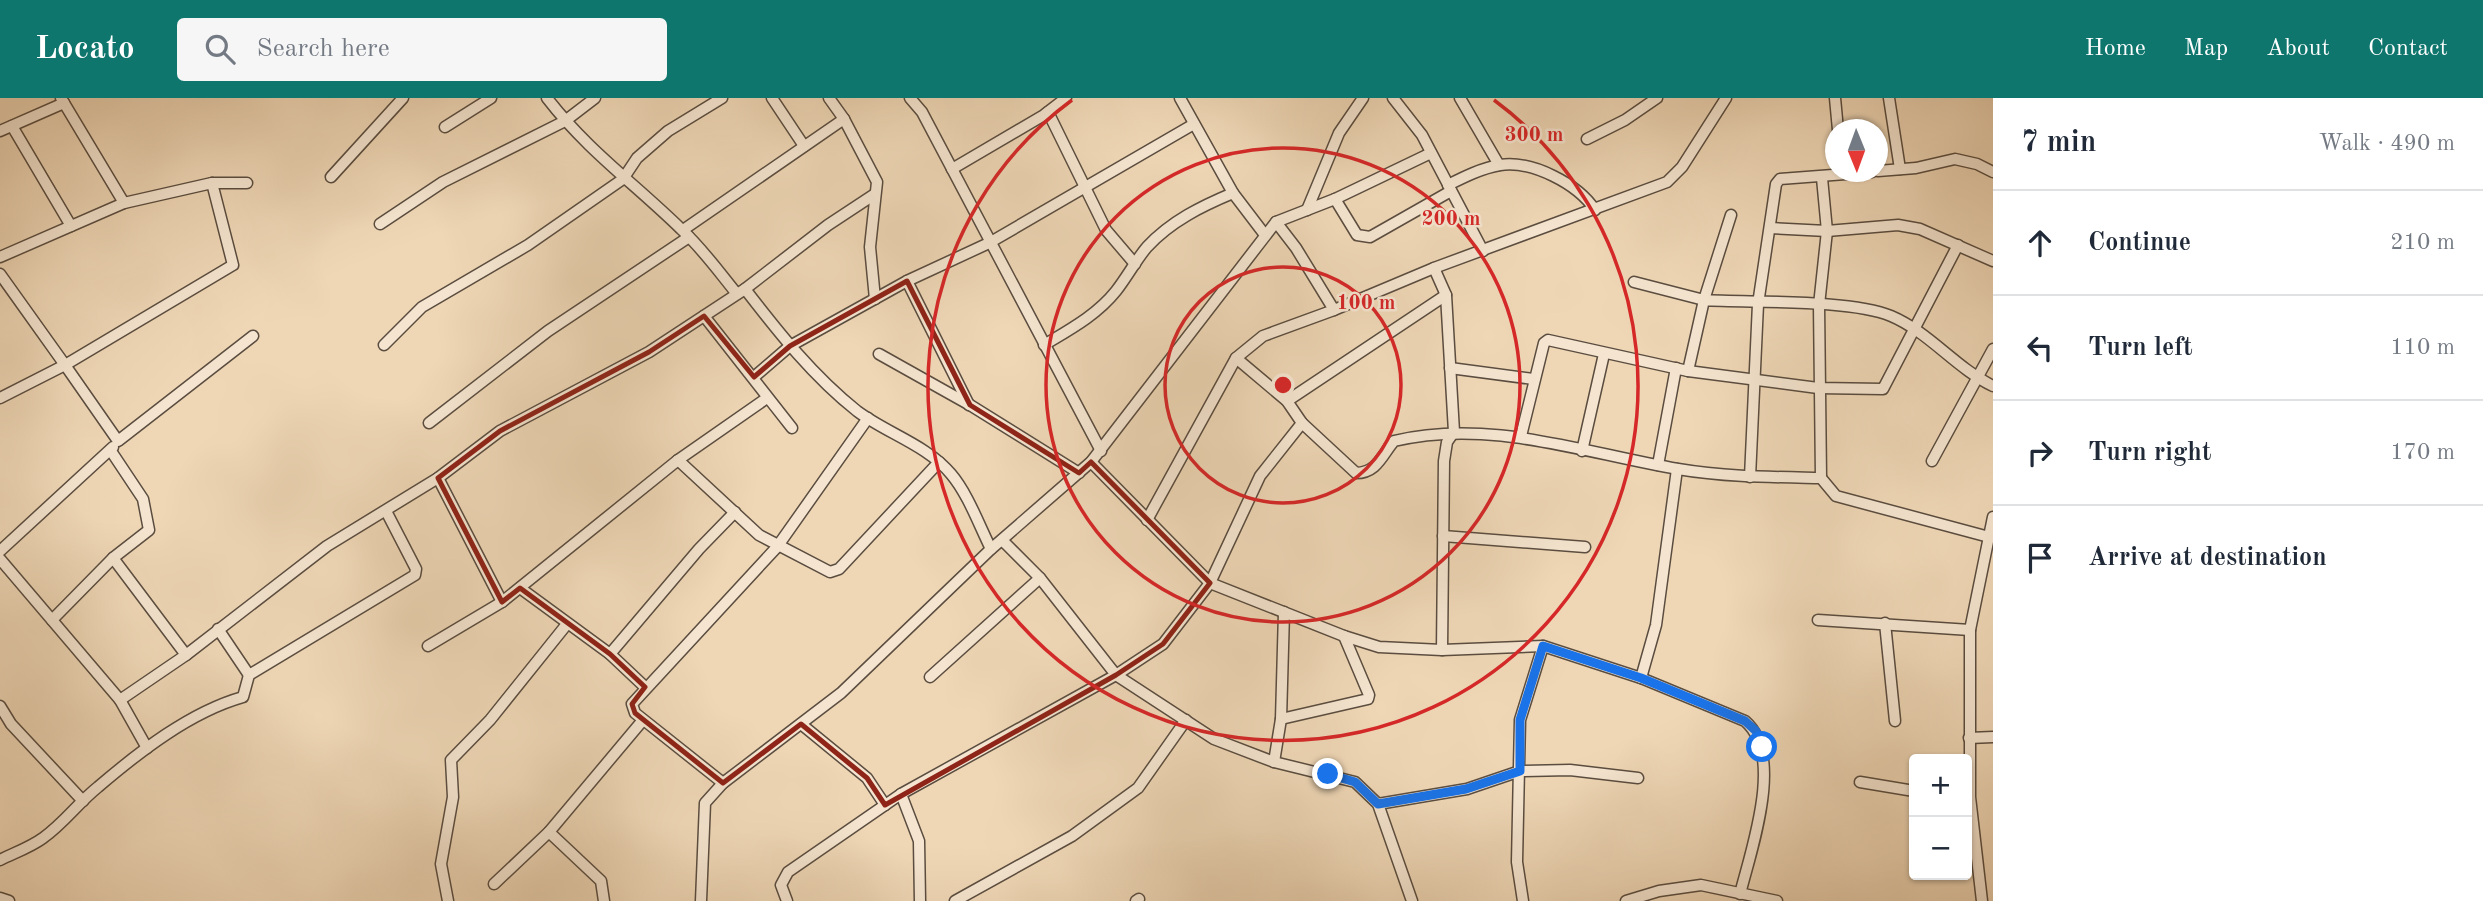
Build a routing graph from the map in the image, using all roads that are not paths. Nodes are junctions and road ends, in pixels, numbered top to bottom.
1 (403, 98) edge
2 (491, 98) edge
3 (547, 98) edge
4 (595, 98) edge
5 (722, 98) edge
6 (772, 98) edge
7 (829, 98) edge
8 (910, 98) edge
9 (1066, 98) edge
10 (1180, 98) edge
11 (1363, 98) edge
12 (1393, 98) edge
13 (1460, 98) edge
14 (1657, 98) edge
15 (1726, 98) edge
16 (1835, 98) edge
17 (1889, 98) edge
18 (62, 101) edge
19 (1048, 112) junction
20 (1837, 119) edge
21 (844, 120) junction
22 (565, 121) junction
23 (1194, 124) junction
24 (12, 126) junction
25 (445, 127) dead end
26 (0, 131) edge
27 (1587, 139) dead end
28 (804, 146) junction
29 (1431, 153) junction
30 (1499, 165) junction
31 (952, 169) junction
32 (1900, 169) junction
33 (1888, 170) edge
34 (1993, 172) edge
35 (331, 177) dead end
36 (1825, 177) edge
37 (1822, 178) junction
38 (623, 180) junction
39 (212, 183) junction
40 (247, 183) dead end
41 (1085, 185) junction
42 (1450, 188) junction
43 (1233, 192) junction
44 (875, 194) junction
45 (1335, 199) junction
46 (124, 203) junction
47 (1307, 210) junction
48 (1595, 210) junction
49 (1731, 215) dead end
50 (1276, 222) junction
51 (380, 224) dead end
52 (71, 226) junction
53 (1770, 228) junction
54 (1827, 231) junction
55 (686, 233) junction
56 (1265, 235) junction
57 (989, 243) junction
58 (1958, 245) junction
59 (1483, 251) junction
60 (0, 257) edge
61 (1993, 261) edge
62 (1135, 264) junction
63 (1434, 268) junction
64 (0, 274) edge
65 (907, 281) junction
66 (1634, 282) dead end
67 (741, 291) junction
68 (1446, 295) junction
69 (875, 299) junction
70 (1704, 300) junction
71 (1758, 304) junction
72 (1819, 305) junction
73 (1334, 310) junction
74 (704, 316) junction
75 (1916, 330) junction
76 (253, 336) dead end
77 (384, 345) dead end
78 (1044, 345) junction
79 (790, 346) junction
80 (1993, 349) edge
81 (879, 354) dead end
82 (1604, 354) junction
83 (1236, 358) junction
84 (65, 365) junction
85 (1450, 368) junction
86 (1676, 368) junction
87 (1688, 371) junction
88 (754, 377) junction
89 (1978, 378) junction
90 (1533, 379) junction
91 (1755, 381) junction
92 (1993, 386) edge
93 (1818, 388) junction
94 (0, 398) edge
95 (767, 398) junction
96 (1287, 401) junction
97 (970, 405) junction
98 (868, 418) junction
99 (429, 423) dead end
100 (1302, 423) junction
101 (792, 428) dead end
102 (1454, 432) junction
103 (1521, 436) junction
104 (117, 441) junction
105 (111, 451) junction
106 (1101, 451) junction
107 (1582, 451) junction
108 (678, 460) junction
109 (1932, 461) dead end
110 (939, 462) junction
111 (1091, 462) junction
112 (1658, 465) junction
113 (1677, 469) junction
114 (1079, 473) junction
115 (1750, 477) junction
116 (438, 478) junction
117 (1821, 478) junction
118 (386, 511) junction
119 (735, 512) junction
120 (1993, 517) edge
121 (1147, 520) junction
122 (1443, 536) junction
123 (1989, 537) junction
124 (1002, 540) junction
125 (778, 543) junction
126 (1585, 547) dead end
127 (991, 549) junction
128 (0, 551) edge
129 (113, 558) junction
130 (0, 559) edge
131 (1040, 578) junction
132 (1981, 581) junction
133 (1993, 582) edge
134 (1210, 583) junction
135 (520, 588) junction
136 (502, 602) junction
137 (1284, 612) junction
138 (52, 620) junction
139 (1818, 620) dead end
140 (567, 624) junction
141 (1885, 624) junction
142 (218, 629) junction
143 (1970, 630) junction
144 (1344, 636) junction
145 (428, 646) dead end
146 (1543, 646) junction
147 (1442, 649) junction
148 (610, 654) junction
149 (186, 655) junction
150 (1116, 675) junction
151 (249, 676) junction
152 (930, 677) dead end
153 (1641, 678) junction
154 (645, 687) junction
155 (120, 700) junction
156 (0, 706) edge
157 (1281, 719) junction
158 (643, 720) junction
159 (1186, 720) junction
160 (1895, 721) dead end
161 (801, 724) junction
162 (1993, 737) edge
163 (1969, 738) junction
164 (147, 748) junction
165 (1969, 754) edge
166 (1274, 762) junction
167 (1520, 771) junction
168 (1638, 778) dead end
169 (1860, 782) dead end
170 (723, 783) junction
171 (1909, 790) edge
172 (901, 794) junction
173 (83, 801) junction
174 (1378, 804) junction
175 (885, 805) junction
176 (1971, 817) edge
177 (549, 832) junction
178 (0, 860) edge
179 (494, 884) dead end
180 (1740, 894) junction
181 (0, 898) edge
182 (9, 901) edge
183 (448, 901) edge
184 (604, 901) edge
185 (701, 901) edge
186 (787, 901) edge
187 (920, 901) edge
188 (955, 901) edge
189 (1412, 901) edge
190 (1523, 901) edge
191 (1626, 901) edge
192 (1777, 901) edge
193 (1982, 901) edge

1 - 35 street
2 - 25 street
3 - 22 street
4 - 22 street
5 - 38 street
6 - 28 street
7 - 21 street
8 - 31 street
9 - 19 street
10 - 23 street
11 - 47 street
12 - 29 street
13 - 30 street
14 - 27 street
15 - 48 street
16 - 20 street
17 - 32 street
18 - 24 street
18 - 46 street
19 - 31 street
19 - 41 street
21 - 28 street
21 - 44 street
22 - 38 street
22 - 51 street
23 - 41 street
23 - 43 street
24 - 26 street
24 - 52 street
28 - 55 street
29 - 42 street
29 - 45 street
30 - 42 street
30 - 48 street
31 - 57 street
32 - 33 street
32 - 34 street
36 - 37 street
37 - 53 street
37 - 54 street
38 - 55 street
38 - 77 street
39 - 40 street
39 - 46 street
39 - 84 street
41 - 57 street
41 - 62 street
42 - 45 street
42 - 59 street
43 - 56 street
43 - 62 street
44 - 67 street
44 - 69 street
45 - 47 street
46 - 52 street
47 - 50 street
48 - 59 street
49 - 70 street
50 - 56 street
50 - 73 street
52 - 60 street
53 - 54 street
53 - 71 street
54 - 58 street
54 - 72 street
55 - 67 street
55 - 99 street
56 - 106 street
57 - 65 street
57 - 78 street
58 - 61 street
58 - 75 street
59 - 63 street
62 - 78 street
63 - 68 street
63 - 73 street
64 - 84 street
65 - 69 street
65 - 97 street
66 - 70 street
67 - 74 street
67 - 79 street
68 - 85 street
68 - 96 street
69 - 79 street
70 - 71 street
70 - 87 street
71 - 72 street
71 - 91 street
72 - 75 street
72 - 93 street
73 - 83 street
74 - 88 street
74 - 116 street
75 - 89 street
75 - 93 street
76 - 104 street
78 - 106 street
79 - 88 street
79 - 98 street
80 - 89 street
81 - 97 street
82 - 86 street
82 - 90 street
82 - 107 street
83 - 96 street
83 - 121 street
84 - 94 street
84 - 104 street
85 - 90 street
85 - 102 street
86 - 87 street
86 - 112 street
87 - 91 street
88 - 95 street
89 - 92 street
89 - 109 street
90 - 103 street
91 - 93 street
91 - 115 street
93 - 117 street
95 - 101 street
95 - 108 street
96 - 100 street
97 - 114 street
98 - 110 street
98 - 125 street
100 - 102 street
100 - 134 street
102 - 103 street
102 - 122 street
103 - 107 street
104 - 105 street
105 - 128 street
105 - 129 street
106 - 111 street
107 - 112 street
108 - 119 street
108 - 135 street
110 - 125 street
110 - 127 street
111 - 114 street
111 - 121 street
112 - 113 street
113 - 115 street
113 - 153 street
114 - 124 street
115 - 117 street
116 - 118 street
116 - 136 street
117 - 123 street
118 - 142 street
118 - 151 street
119 - 125 street
119 - 148 street
120 - 123 street
121 - 134 street
122 - 126 street
122 - 147 street
123 - 132 street
124 - 127 street
124 - 131 street
125 - 154 street
127 - 161 street
129 - 138 street
129 - 149 street
130 - 138 street
131 - 150 street
131 - 152 street
132 - 133 street
132 - 143 street
134 - 137 street
134 - 150 street
135 - 136 street
135 - 140 street
136 - 145 street
137 - 144 street
137 - 157 street
138 - 155 street
139 - 141 street
140 - 148 street
140 - 183 street
141 - 143 street
141 - 160 street
142 - 149 street
142 - 151 street
143 - 163 street
144 - 147 street
144 - 157 street
146 - 147 street
146 - 153 street
146 - 167 street
148 - 154 street
149 - 155 street
150 - 159 street
150 - 172 street
151 - 164 street
153 - 180 street
154 - 158 street
155 - 164 street
156 - 173 street
157 - 166 street
158 - 170 street
158 - 177 street
159 - 166 street
159 - 188 street
161 - 170 street
161 - 175 street
162 - 163 street
163 - 165 street
164 - 173 street
166 - 174 street
167 - 168 street
167 - 174 street
167 - 190 street
169 - 171 street
170 - 185 street
172 - 175 street
172 - 187 street
173 - 178 street
174 - 189 street
175 - 186 street
176 - 193 street
177 - 179 street
177 - 184 street
180 - 191 street
180 - 192 street
181 - 182 street

